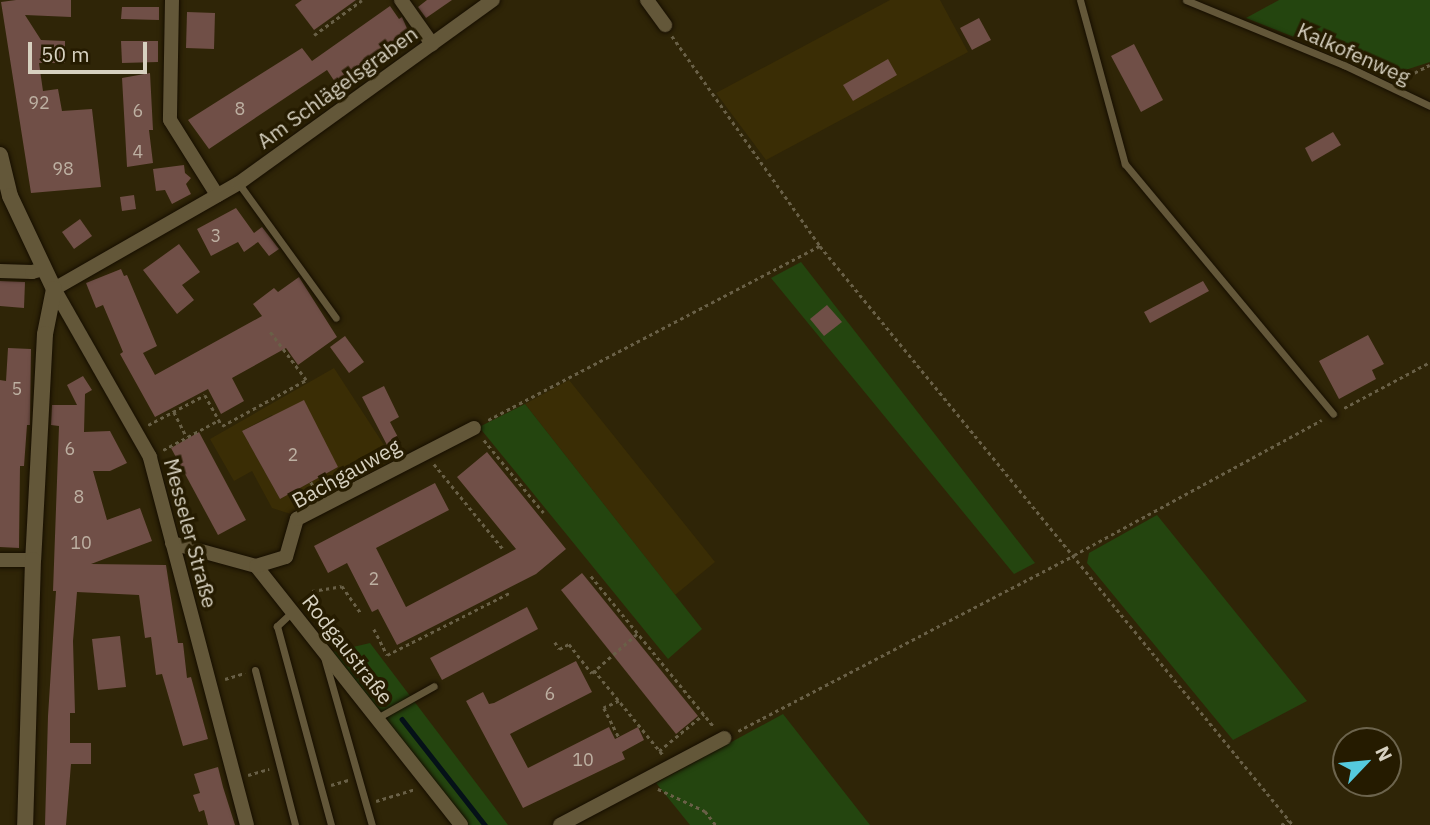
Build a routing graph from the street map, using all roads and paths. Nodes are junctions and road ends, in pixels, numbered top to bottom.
1 (172, 0) edge
2 (362, 0) edge
3 (401, 0) edge
4 (493, 0) edge
5 (647, 0) edge
6 (1080, 0) edge
7 (1186, 0) edge
8 (664, 25) joint
9 (314, 35) dead end
10 (432, 44) junction
11 (1430, 65) edge
12 (1395, 90) junction
13 (1430, 106) edge
14 (0, 155) edge
15 (239, 183) junction
16 (217, 195) junction
17 (820, 246) junction
18 (43, 269) junction
19 (0, 271) edge
20 (54, 289) junction
21 (336, 317) dead end
22 (270, 332) dead end
23 (1430, 362) edge
24 (173, 411) junction
25 (1333, 414) junction
26 (219, 420) junction
27 (474, 428) junction
28 (136, 432) junction
29 (187, 437) junction
30 (425, 453) junction
31 (150, 457) junction
32 (544, 513) dead end
33 (172, 543) junction
34 (503, 549) dead end
35 (1074, 555) junction
36 (0, 560) edge
37 (33, 560) junction
38 (256, 566) junction
39 (591, 576) dead end
40 (312, 592) dead end
41 (509, 593) dead end
42 (292, 612) junction
43 (360, 612) dead end
44 (374, 629) dead end
45 (638, 633) junction
46 (555, 642) dead end
47 (322, 650) junction
48 (255, 670) joint
49 (594, 670) junction
50 (209, 684) junction
51 (434, 686) dead end
52 (619, 701) junction
53 (704, 714) junction
54 (376, 718) junction
55 (619, 737) dead end
56 (724, 738) junction
57 (659, 751) junction
58 (671, 766) junction
59 (358, 778) junction
60 (642, 782) junction
61 (429, 785) junction
62 (321, 788) junction
63 (366, 804) junction
64 (1289, 820) junction
65 (25, 825) edge
66 (247, 825) edge
67 (295, 825) edge
68 (331, 825) edge
69 (372, 825) edge
70 (461, 825) edge
71 (561, 825) edge
72 (716, 825) edge
73 (1281, 825) edge
74 (1293, 825) edge

1 - 16 street
2 - 9 path
3 - 10 street
4 - 10 street, Am Schlägelsgraben
5 - 8 street
6 - 25 lane
7 - 12 lane, Kalkofenweg
8 - 17 path
10 - 15 street, Am Schlägelsgraben
11 - 12 path
12 - 13 lane, Kalkofenweg
14 - 18 street, Messeler Straße
15 - 16 street, Am Schlägelsgraben
15 - 21 lane
16 - 20 street, Am Schlägelsgraben
17 - 27 path
17 - 35 path
18 - 19 street
18 - 20 street, Messeler Straße
20 - 28 street, Messeler Straße
20 - 37 street
22 - 26 path
23 - 25 path
24 - 26 path
24 - 28 path
24 - 29 path
25 - 35 path
26 - 29 path
27 - 30 street, Bachgauweg
27 - 32 path
28 - 31 street, Messeler Straße
29 - 31 path
30 - 34 path
30 - 38 street, Bachgauweg
31 - 33 street, Messeler Straße
33 - 38 street
33 - 50 street, Messeler Straße
35 - 56 path
35 - 64 path
36 - 37 street
37 - 65 street
38 - 42 street, Rodgaustraße
39 - 45 path
40 - 43 path
41 - 44 path
42 - 47 street, Rodgaustraße
42 - 62 lane
45 - 49 path
45 - 53 path
46 - 49 path
47 - 54 street, Rodgaustraße
47 - 59 lane
48 - 50 path
48 - 67 lane
49 - 52 path
50 - 66 street, Messeler Straße
51 - 54 lane
52 - 55 path
52 - 57 path
53 - 56 path
53 - 57 path
54 - 61 street, Rodgaustraße
56 - 58 street
57 - 58 path
58 - 60 street
59 - 62 path
59 - 63 lane
60 - 71 street
60 - 72 path
61 - 63 path
61 - 70 street, Rodgaustraße
62 - 68 lane
63 - 69 lane
64 - 73 path
64 - 74 path

